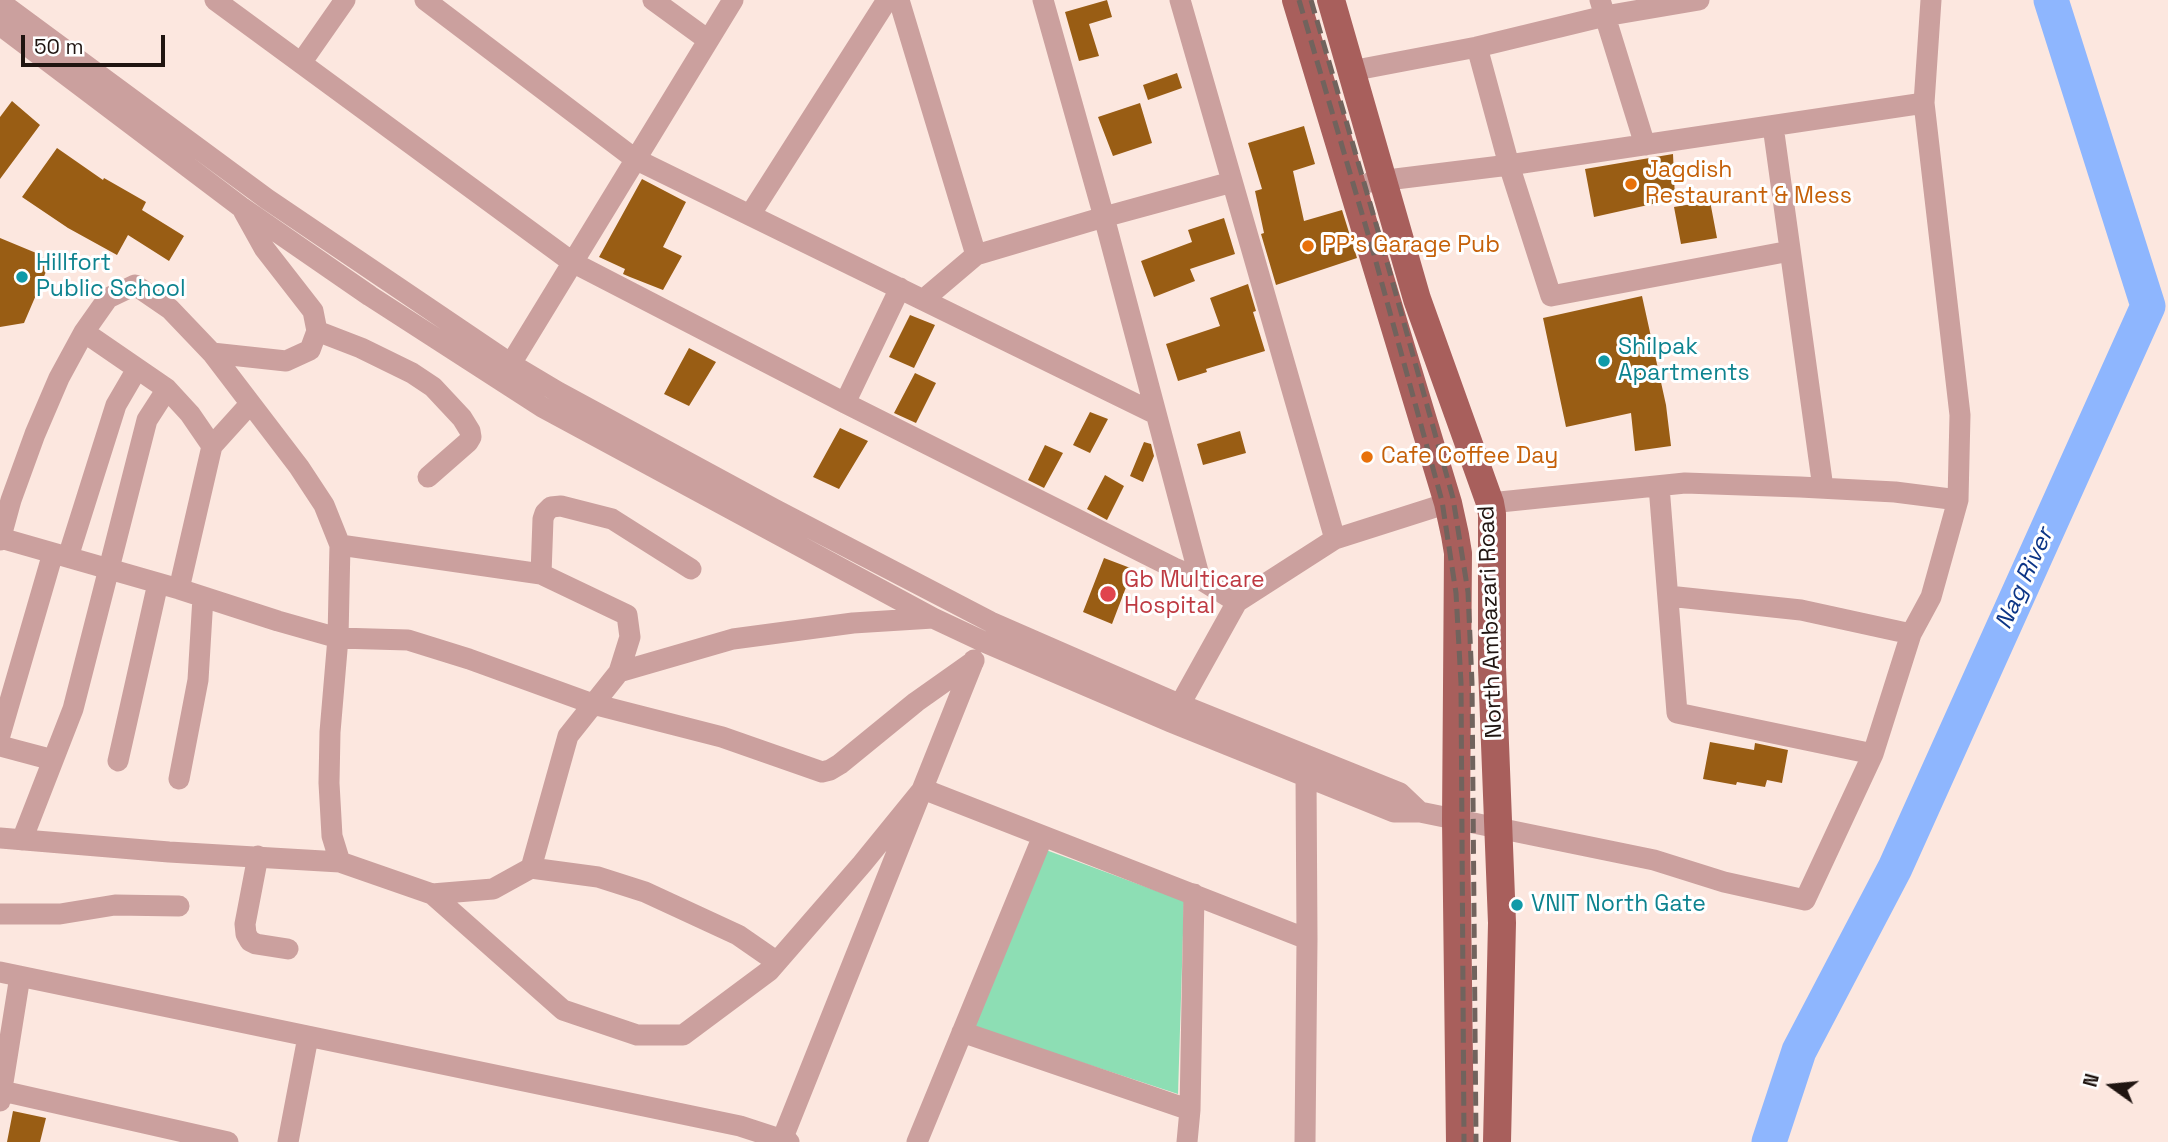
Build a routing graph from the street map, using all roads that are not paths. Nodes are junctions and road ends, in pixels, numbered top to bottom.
1 (215, 0) edge
2 (345, 0) edge
3 (653, 0) edge
4 (733, 0) edge
5 (887, 0) edge
6 (898, 0) edge
7 (1043, 0) edge
8 (1180, 0) edge
9 (1296, 0) edge
10 (1331, 0) edge
11 (1699, 0) edge
12 (1931, 0) edge
13 (427, 1) edge
14 (0, 2) edge
15 (1602, 8) edge
16 (3, 34) edge
17 (708, 40) junction
18 (1477, 47) junction
19 (301, 63) junction
20 (1350, 71) junction
21 (1924, 103) junction
22 (1773, 126) junction
23 (1645, 145) junction
24 (635, 159) junction
25 (1509, 165) junction
26 (1381, 179) junction
27 (1232, 182) junction
28 (1352, 186) junction
29 (241, 207) junction
30 (750, 215) junction
31 (1104, 217) junction
32 (1790, 251) junction
33 (976, 255) junction
34 (572, 262) junction
35 (900, 288) junction
36 (923, 300) junction
37 (317, 331) junction
38 (84, 332) junction
39 (212, 353) junction
40 (137, 369) junction
41 (505, 373) junction
42 (167, 389) junction
43 (845, 403) junction
44 (250, 404) junction
45 (1156, 414) junction
46 (212, 446) junction
47 (428, 477) dead end
48 (1659, 486) junction
49 (1823, 488) junction
50 (1958, 500) junction
51 (1448, 503) junction
52 (1490, 503) junction
53 (0, 539) edge
54 (1335, 539) junction
55 (341, 545) junction
56 (61, 555) junction
57 (109, 569) junction
58 (691, 569) dead end
59 (541, 574) junction
60 (1200, 579) junction
61 (158, 583) junction
62 (179, 589) junction
63 (1668, 596) junction
64 (203, 597) junction
65 (1237, 602) junction
66 (933, 618) junction
67 (1911, 634) junction
68 (338, 638) junction
69 (982, 642) junction
70 (619, 672) junction
71 (593, 704) junction
72 (1175, 713) junction
73 (0, 735) edge
74 (0, 746) edge
75 (1873, 754) junction
76 (53, 760) junction
77 (118, 761) dead end
78 (1306, 776) junction
79 (179, 779) dead end
80 (923, 789) junction
81 (1420, 812) junction
82 (1456, 820) junction
83 (1499, 830) junction
84 (1043, 836) junction
85 (0, 838) edge
86 (22, 840) junction
87 (258, 856) junction
88 (340, 862) junction
89 (531, 868) junction
90 (432, 894) junction
91 (1195, 894) junction
92 (179, 906) dead end
93 (0, 914) edge
94 (1307, 939) junction
95 (288, 949) dead end
96 (777, 962) junction
97 (10, 974) edge
98 (962, 1032) junction
99 (308, 1037) junction
100 (1, 1096) edge
101 (1190, 1110) junction
102 (133, 1121) junction
103 (738, 1134) edge
104 (786, 1141) edge
105 (129, 1142) edge
106 (228, 1142) edge
107 (288, 1142) edge
108 (917, 1142) edge
109 (1187, 1142) edge
110 (1305, 1142) edge
111 (1460, 1142) edge
112 (1497, 1142) edge

1 - 19 street
2 - 19 street
3 - 17 street
4 - 17 street
5 - 30 street
6 - 33 street
7 - 31 street
8 - 27 street
9 - 28 main road, North Ambazari Road
10 - 20 main road, North Ambazari Road
11 - 15 street
12 - 21 street
13 - 24 street
14 - 41 street
15 - 18 street
15 - 23 street
16 - 29 street
17 - 24 street
18 - 20 street
18 - 25 street
19 - 34 street
20 - 26 main road, North Ambazari Road
21 - 22 street
21 - 50 street
22 - 23 street
22 - 32 street
23 - 25 street
24 - 30 street
24 - 34 street
25 - 26 street
25 - 32 street
26 - 28 street
26 - 52 main road, North Ambazari Road
27 - 31 street
27 - 54 street
28 - 51 main road, North Ambazari Road
29 - 37 street
29 - 41 street
30 - 35 street
31 - 33 street
31 - 45 street
32 - 49 street
33 - 36 street
34 - 41 street
34 - 43 street
35 - 36 street
35 - 43 street
36 - 45 street
37 - 39 street
37 - 47 street
38 - 39 street
38 - 40 street
38 - 53 street
39 - 44 street
40 - 42 street
40 - 56 street
41 - 66 street
41 - 69 street
42 - 46 street
42 - 57 street
43 - 60 street
44 - 46 street
44 - 55 street
45 - 60 street
46 - 62 street
48 - 49 street
48 - 52 street
48 - 63 street
49 - 50 street
50 - 67 street
51 - 54 street
51 - 82 main road, North Ambazari Road
52 - 83 main road, North Ambazari Road
53 - 56 street
54 - 65 street
55 - 59 street
55 - 68 street
56 - 57 street
56 - 73 street
57 - 61 street
57 - 76 street
58 - 59 street
59 - 70 street
60 - 65 street
61 - 62 street
61 - 77 street
62 - 64 street
63 - 67 street
63 - 75 street
64 - 68 street
64 - 79 street
65 - 72 street
66 - 69 street
66 - 70 street
67 - 75 street
68 - 71 street
68 - 88 street
69 - 71 street
69 - 72 street
69 - 80 street
70 - 71 street
71 - 89 street
72 - 78 street
72 - 81 street
74 - 76 street
75 - 83 street
76 - 86 street
78 - 81 street
78 - 94 street
80 - 84 street
80 - 96 street
80 - 104 street
81 - 82 street
82 - 83 street
82 - 111 main road, North Ambazari Road
83 - 112 main road, North Ambazari Road
84 - 91 street
84 - 98 street
85 - 86 street
86 - 87 street
87 - 88 street
87 - 95 street
88 - 90 street
89 - 90 street
89 - 96 street
90 - 96 street
91 - 94 street
91 - 101 street
92 - 93 street
94 - 110 street
97 - 99 street
97 - 100 street
98 - 101 street
98 - 108 street
99 - 103 street
99 - 107 street
100 - 102 street
101 - 109 street
102 - 105 street
102 - 106 street
103 - 104 street

